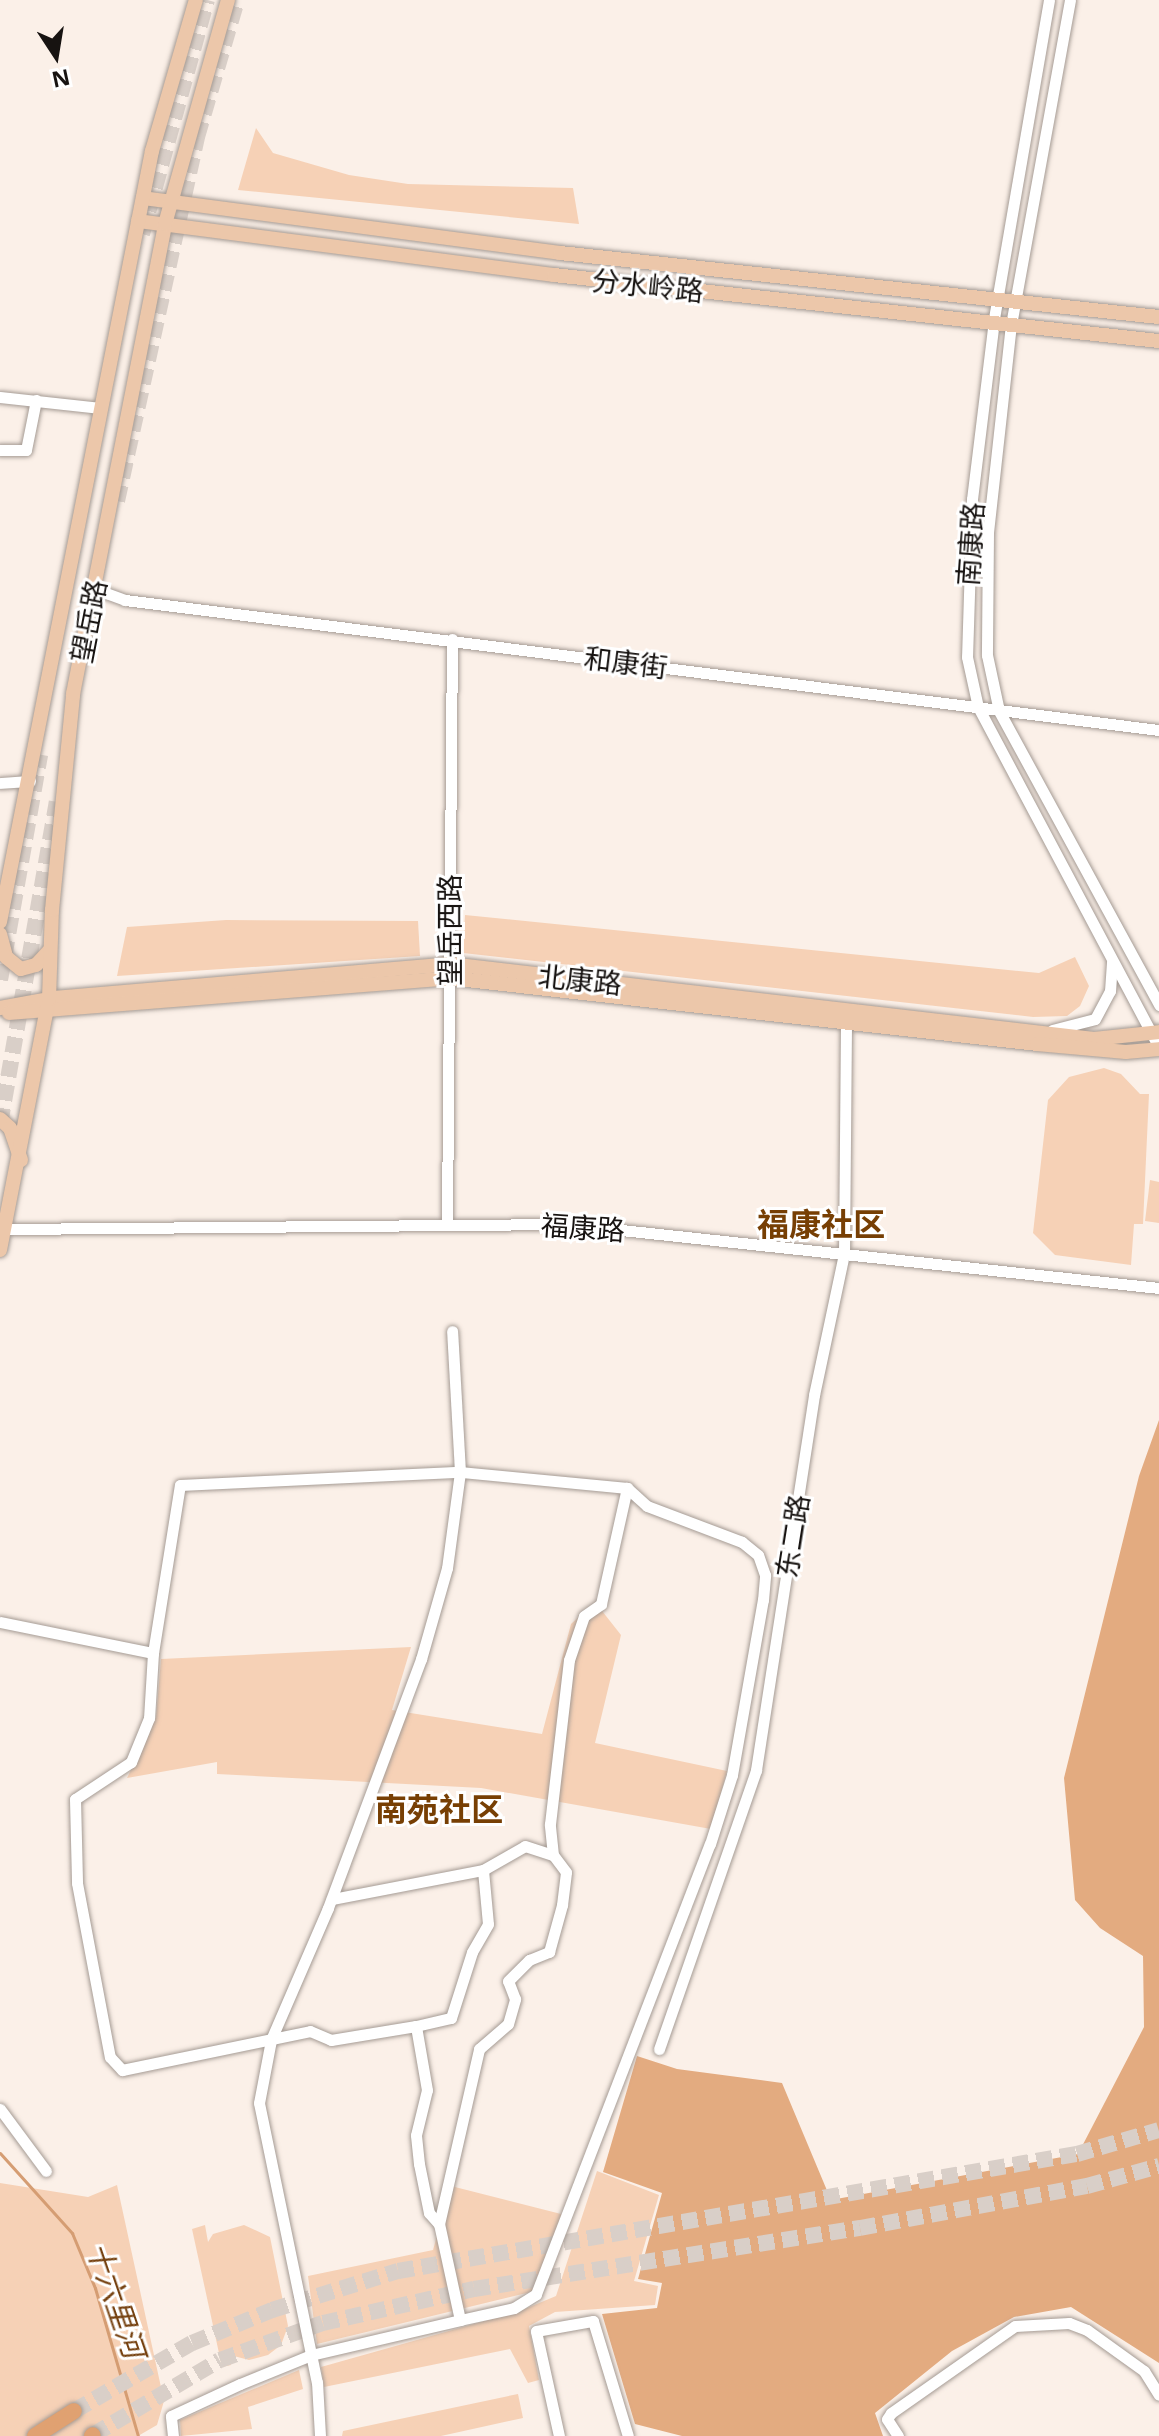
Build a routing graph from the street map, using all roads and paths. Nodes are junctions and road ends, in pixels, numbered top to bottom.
1 (196, 0) edge
2 (228, 0) edge
3 (1049, 0) edge
4 (1070, 0) edge
5 (143, 198) junction
6 (171, 200) junction
7 (138, 221) junction
8 (165, 224) junction
9 (560, 253) junction
10 (554, 275) junction
11 (998, 298) junction
12 (1016, 302) junction
13 (1159, 317) edge
14 (994, 320) junction
15 (1011, 324) junction
16 (1159, 341) edge
17 (0, 397) edge
18 (36, 400) junction
19 (100, 408) junction
20 (0, 450) edge
21 (95, 589) junction
22 (452, 639) junction
23 (978, 707) junction
24 (999, 711) junction
25 (1159, 730) edge
26 (30, 781) junction
27 (0, 783) edge
28 (0, 922) edge
29 (0, 934) edge
30 (49, 951) junction
31 (1112, 960) junction
32 (449, 971) junction
33 (1159, 1005) edge
34 (48, 1006) junction
35 (0, 1011) edge
36 (846, 1014) junction
37 (1036, 1033) junction
38 (1157, 1040) edge
39 (0, 1119) edge
40 (21, 1160) junction
41 (447, 1221) junction
42 (5, 1229) junction
43 (0, 1250) edge
44 (844, 1254) junction
45 (1159, 1288) edge
46 (452, 1331) dead end
47 (460, 1472) junction
48 (627, 1488) junction
49 (0, 1622) edge
50 (153, 1653) junction
51 (553, 1855) junction
52 (483, 1870) junction
53 (332, 1899) junction
54 (416, 2026) junction
55 (271, 2040) junction
56 (659, 2049) dead end
57 (0, 2109) edge
58 (46, 2171) dead end
59 (439, 2224) junction
60 (460, 2320) junction
61 (311, 2355) junction
62 (1159, 2395) edge
63 (74, 2411) tunnel mouth
64 (36, 2435) edge
65 (173, 2436) edge
66 (320, 2436) edge
67 (559, 2436) edge
68 (628, 2436) edge
69 (898, 2436) edge

1 - 5 main road, 望岳路
2 - 6 main road, 望岳路
3 - 11 street, 南康路
4 - 12 street, 南康路
5 - 6 main road, 分水岭路
5 - 7 main road, 望岳路
6 - 8 main road, 望岳路
6 - 9 main road, 分水岭路
7 - 8 main road, 分水岭路
7 - 19 main road, 望岳路
8 - 10 main road, 分水岭路
8 - 21 main road, 望岳路
9 - 10 street
9 - 11 main road, 分水岭路
10 - 14 main road, 分水岭路
11 - 12 main road, 分水岭路
11 - 14 street, 南康路
12 - 13 main road, 分水岭路
12 - 15 street, 南康路
14 - 15 main road, 分水岭路
14 - 23 street, 南康路
15 - 16 main road, 分水岭路
15 - 24 street, 南康路
17 - 18 street
18 - 19 street
18 - 20 street
19 - 26 main road, 望岳路
21 - 22 street, 和康街
21 - 30 main road, 望岳路
22 - 23 street, 和康街
22 - 32 street, 望岳西路
23 - 24 street, 和康街
23 - 31 street, 南康路
24 - 25 street, 和康街
24 - 33 street, 南康路
26 - 27 street
26 - 28 main road, 望岳路
29 - 30 main road
30 - 34 main road, 望岳路
31 - 37 street
31 - 38 street, 南康路
32 - 34 main road, 北康路
32 - 36 main road, 北康路
32 - 41 street, 望岳西路
34 - 35 main road, 北康路
34 - 40 main road, 望岳路
36 - 37 main road, 北康路
36 - 38 main road, 北康路
36 - 44 street, 东二路
37 - 38 main road, 北康路
39 - 40 main road
40 - 42 main road, 望岳路
41 - 42 street, 福康路
41 - 44 street, 福康路
42 - 43 main road, 望岳路
44 - 45 street, 福康路
44 - 56 street, 东二路
46 - 47 street
47 - 48 street
47 - 50 street
47 - 53 street
48 - 51 street
48 - 60 street
49 - 50 street
50 - 55 street
51 - 52 street
51 - 59 street
52 - 53 street
52 - 54 street
53 - 55 street
54 - 55 street
54 - 59 street
55 - 61 street
57 - 58 street
59 - 60 street
60 - 61 street
61 - 65 street
61 - 66 street
62 - 69 street
63 - 64 highway
67 - 68 street

